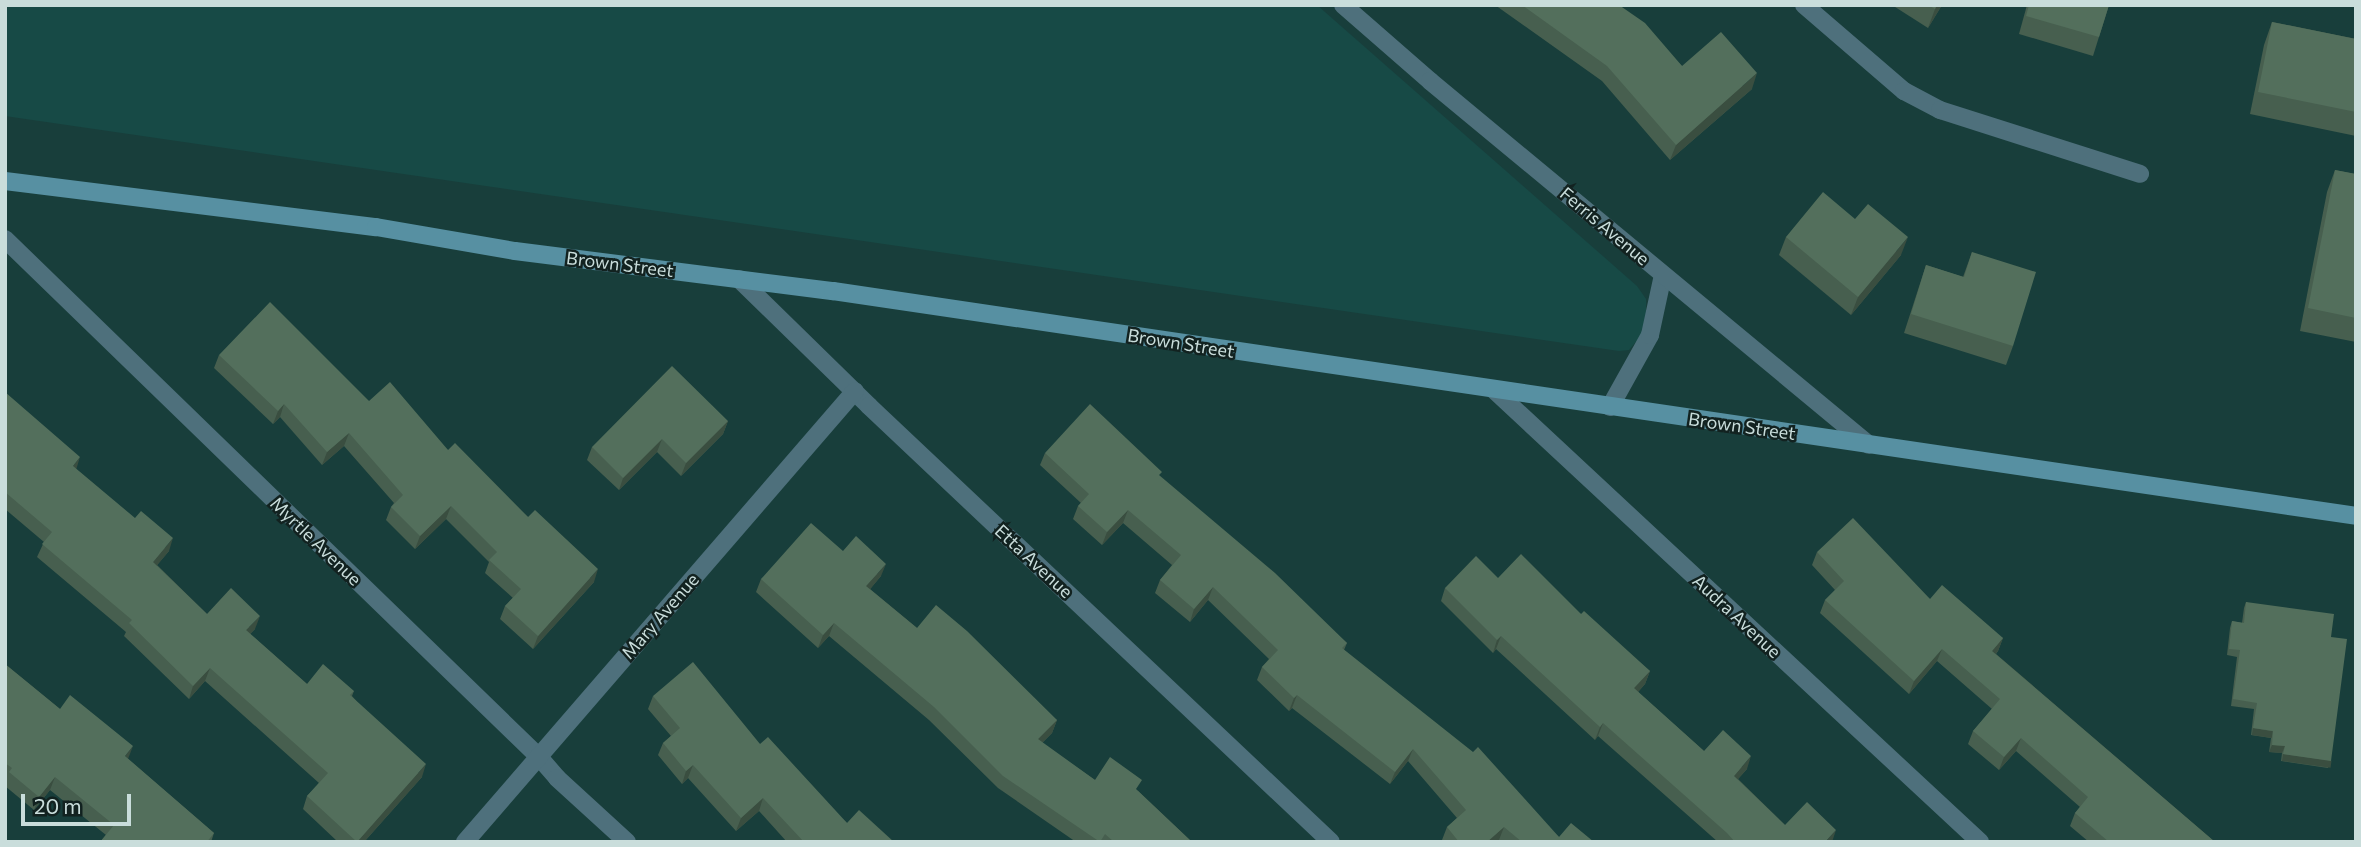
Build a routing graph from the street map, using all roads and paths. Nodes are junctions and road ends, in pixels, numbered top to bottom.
1 (1343, 5) edge
2 (1804, 5) edge
3 (2140, 174) dead end
4 (5, 181) edge
5 (5, 239) edge
6 (1663, 275) junction
7 (739, 279) junction
8 (1494, 390) junction
9 (855, 391) junction
10 (1610, 407) junction
11 (1869, 445) junction
12 (2356, 516) edge
13 (539, 757) junction
14 (465, 842) edge
15 (627, 842) edge
16 (1331, 842) edge
17 (1980, 842) edge

1 - 6 street, Ferris Avenue
2 - 3 street
4 - 7 main road, Brown Street
5 - 13 street, Myrtle Avenue
6 - 10 street
6 - 11 street, Ferris Avenue
7 - 8 main road, Brown Street
7 - 9 street, Etta Avenue
8 - 10 main road, Brown Street
8 - 17 street, Audra Avenue
9 - 13 street, Mary Avenue
9 - 16 street, Etta Avenue
10 - 11 main road, Brown Street
11 - 12 main road, Brown Street
13 - 14 street, Mary Avenue
13 - 15 street, Myrtle Avenue

